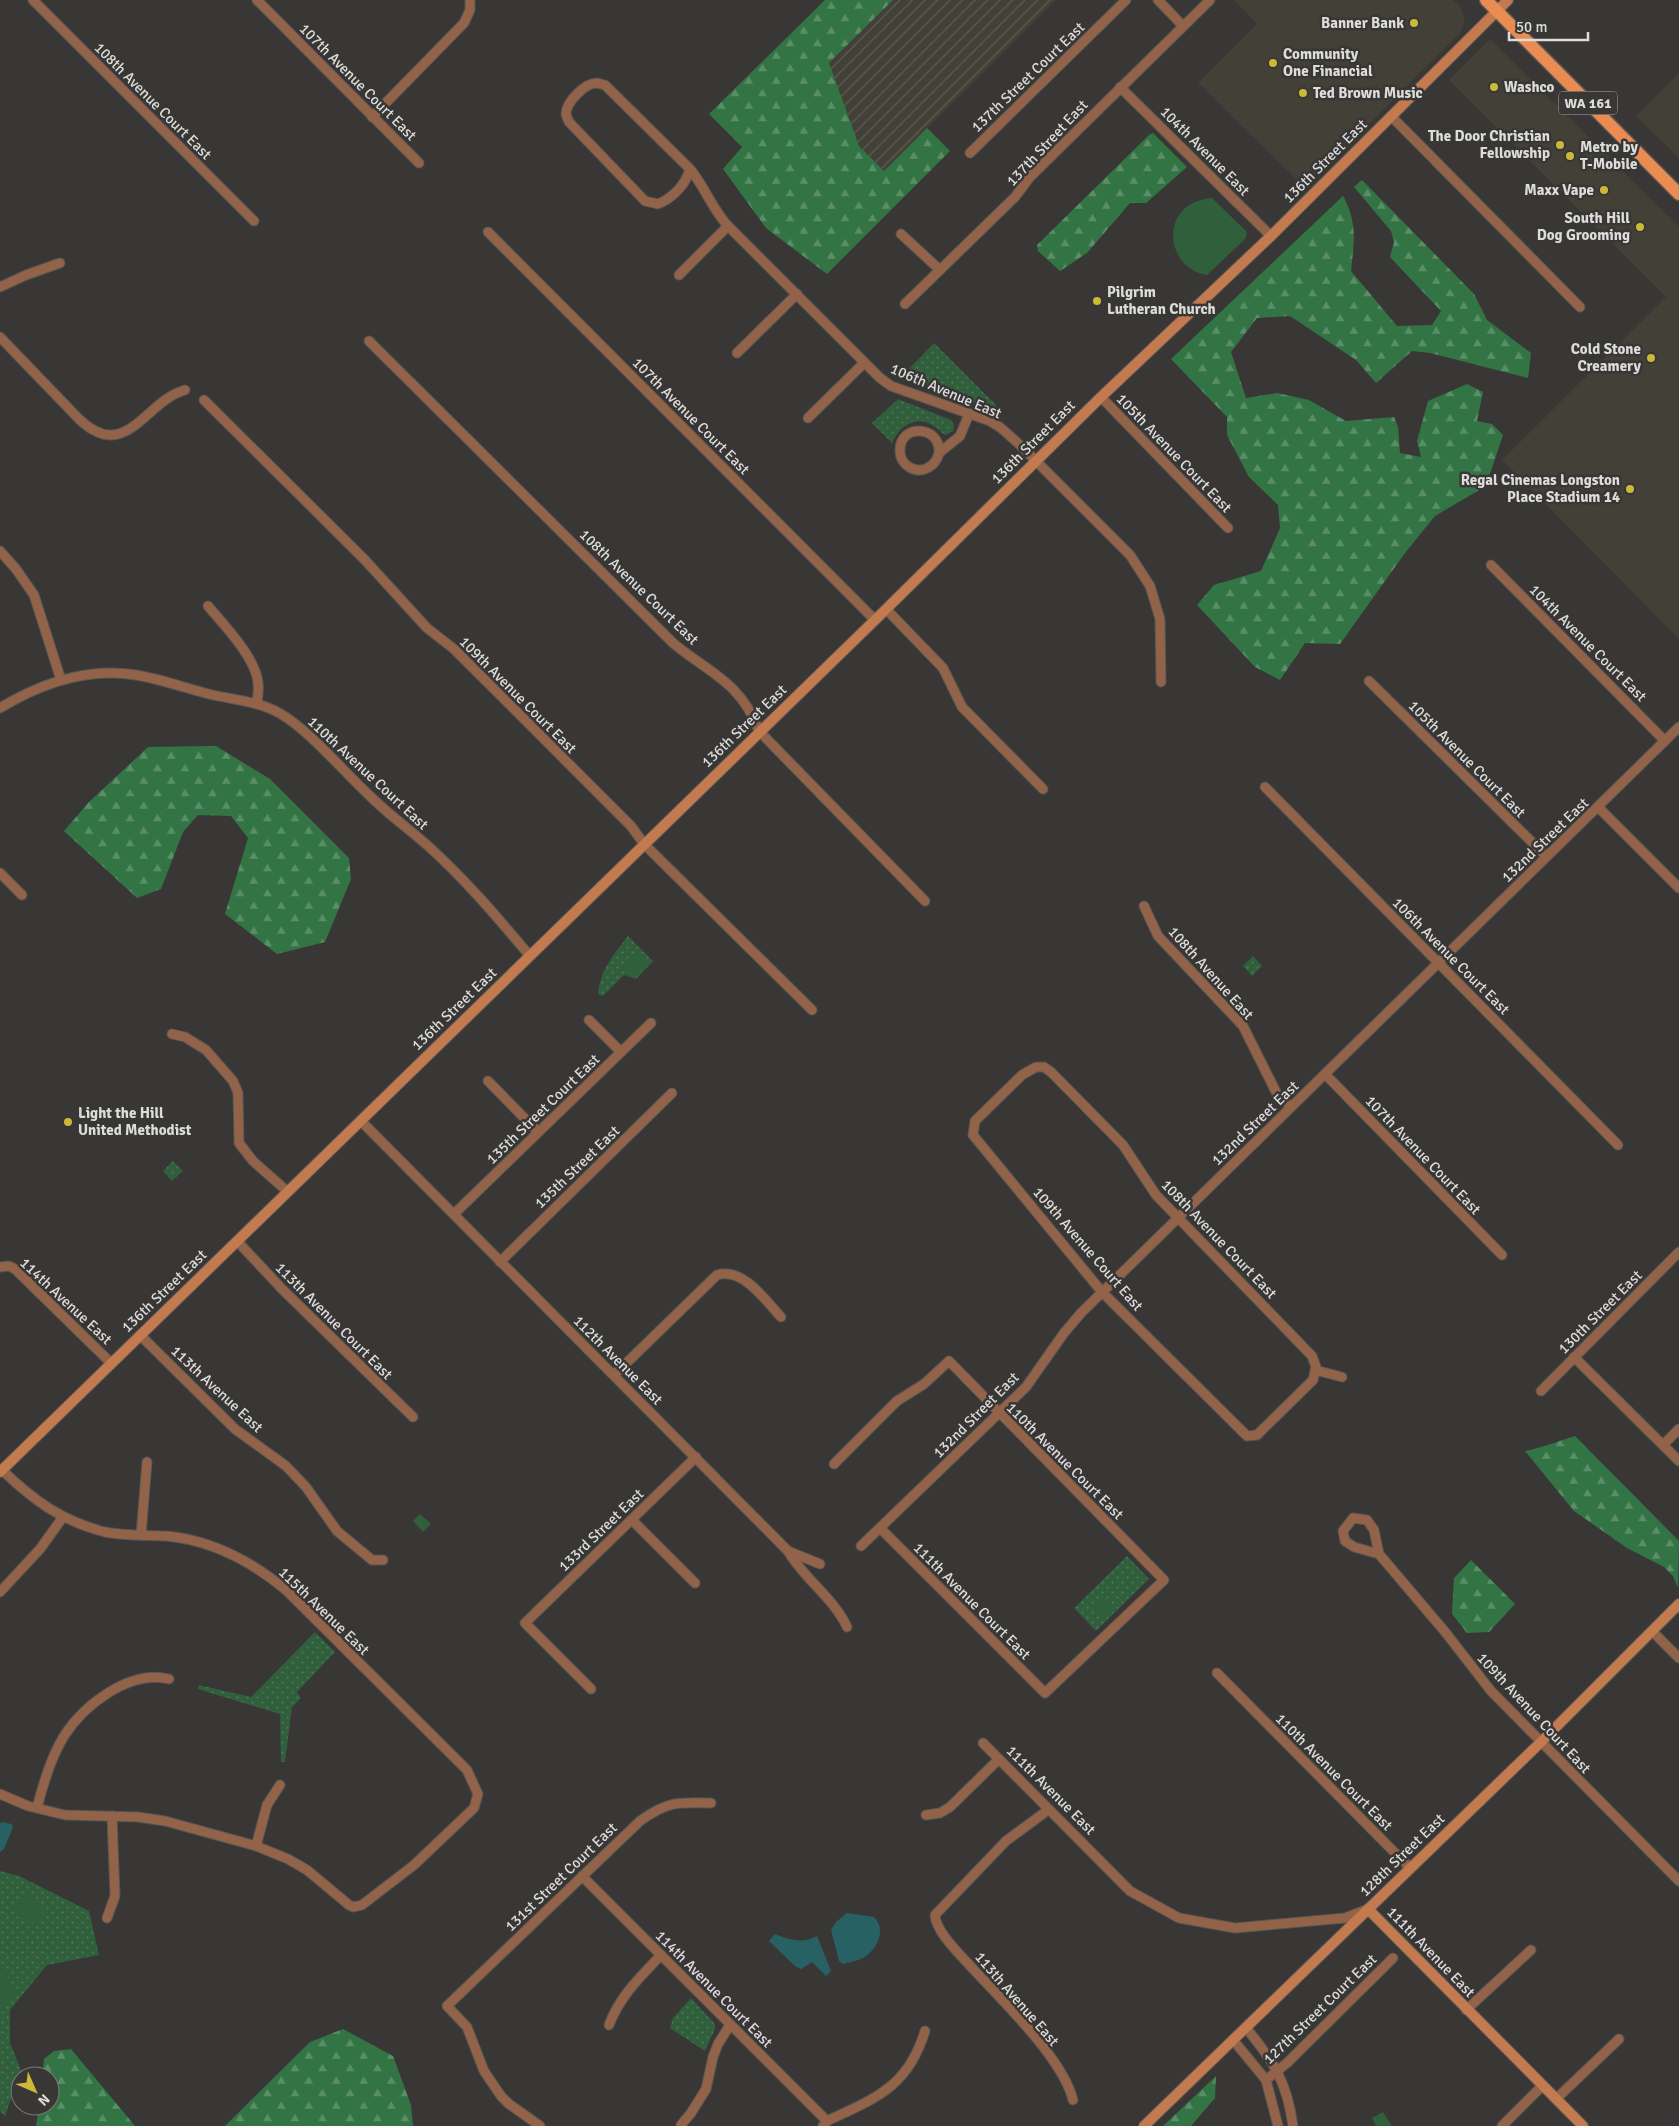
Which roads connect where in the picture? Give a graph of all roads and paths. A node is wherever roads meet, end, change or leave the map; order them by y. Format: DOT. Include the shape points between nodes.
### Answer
graph roads {
  1 [pos="33,0"];
  2 [pos="257,0"];
  3 [pos="1126,0"];
  4 [pos="1158,0"];
  5 [pos="1210,0"];
  6 [pos="1486,0"];
  7 [pos="1508,0"];
  8 [pos="470,2"];
  9 [pos="1497,11"];
  10 [pos="1183,26"];
  11 [pos="1120,87"];
  12 [pos="1391,116"];
  13 [pos="372,117"];
  14 [pos="970,153"];
  15 [pos="419,163"];
  16 [pos="690,169"];
  17 [pos="1679,194"];
  18 [pos="254,221"];
  19 [pos="728,226"];
  20 [pos="488,232"];
  21 [pos="901,234"];
  22 [pos="1271,236"];
  23 [pos="60,263"];
  24 [pos="940,270"];
  25 [pos="679,275"];
  26 [pos="0,287"];
  27 [pos="797,294"];
  28 [pos="905,304"];
  29 [pos="1580,307"];
  30 [pos="0,337"];
  31 [pos="369,340"];
  32 [pos="737,353"];
  33 [pos="864,363"];
  34 [pos="185,390"];
  35 [pos="1101,397"];
  36 [pos="204,400"];
  37 [pos="969,414"];
  38 [pos="808,418"];
  39 [pos="939,453"];
  40 [pos="1035,462"];
  41 [pos="1228,528"];
  42 [pos="0,551"];
  43 [pos="1491,565"];
  44 [pos="208,606"];
  45 [pos="886,609"];
  46 [pos="875,620"];
  47 [pos="61,680"];
  48 [pos="1369,681"];
  49 [pos="1160,682"];
  50 [pos="257,703"];
  51 [pos="0,708"];
  52 [pos="1679,727"];
  53 [pos="759,732"];
  54 [pos="1665,741"];
  55 [pos="1265,787"];
  56 [pos="1043,789"];
  57 [pos="1598,807"];
  58 [pos="644,844"];
  59 [pos="1546,856"];
  60 [pos="0,873"];
  61 [pos="1679,888"];
  62 [pos="22,895"];
  63 [pos="925,901"];
  64 [pos="1144,906"];
  65 [pos="530,956"];
  66 [pos="1439,964"];
  67 [pos="812,1010"];
  68 [pos="589,1020"];
  69 [pos="651,1023"];
  70 [pos="172,1034"];
  71 [pos="621,1052"];
  72 [pos="1036,1067"];
  73 [pos="1325,1074"];
  74 [pos="488,1081"];
  75 [pos="672,1093"];
  76 [pos="1291,1107"];
  77 [pos="361,1121"];
  78 [pos="538,1132"];
  79 [pos="1618,1145"];
  80 [pos="288,1192"];
  81 [pos="454,1214"];
  82 [pos="1178,1218"];
  83 [pos="238,1242"];
  84 [pos="1679,1252"];
  85 [pos="1502,1255"];
  86 [pos="500,1262"];
  87 [pos="0,1267"];
  88 [pos="1102,1292"];
  89 [pos="781,1317"];
  90 [pos="140,1335"];
  91 [pos="1574,1358"];
  92 [pos="111,1363"];
  93 [pos="1316,1370"];
  94 [pos="614,1375"];
  95 [pos="1342,1377"];
  96 [pos="1540,1391"];
  97 [pos="998,1413"];
  98 [pos="413,1417"];
  99 [pos="1679,1429"];
  100 [pos="1663,1445"];
  101 [pos="696,1457"];
  102 [pos="1679,1461"];
  103 [pos="147,1462"];
  104 [pos="834,1464"];
  105 [pos="1,1471"];
  106 [pos="63,1517"];
  107 [pos="632,1520"];
  108 [pos="880,1528"];
  109 [pos="141,1535"];
  110 [pos="860,1546"];
  111 [pos="788,1551"];
  112 [pos="1379,1554"];
  113 [pos="383,1560"];
  114 [pos="820,1564"];
  115 [pos="695,1583"];
  116 [pos="0,1592"];
  117 [pos="1679,1604"];
  118 [pos="847,1627"];
  119 [pos="1652,1631"];
  120 [pos="1679,1658"];
  121 [pos="1217,1673"];
  122 [pos="169,1679"];
  123 [pos="591,1689"];
  124 [pos="1045,1693"];
  125 [pos="1541,1742"];
  126 [pos="983,1743"];
  127 [pos="999,1759"];
  128 [pos="280,1785"];
  129 [pos="0,1794"];
  130 [pos="711,1803"];
  131 [pos="37,1808"];
  132 [pos="1048,1810"];
  133 [pos="926,1815"];
  134 [pos="112,1816"];
  135 [pos="256,1846"];
  136 [pos="1410,1868"];
  137 [pos="582,1876"];
  138 [pos="1679,1881"];
  139 [pos="1368,1909"];
  140 [pos="108,1918"];
  141 [pos="1531,1950"];
  142 [pos="661,1955"];
  143 [pos="1393,1958"];
  144 [pos="1466,2010"];
  145 [pos="609,2025"];
  146 [pos="730,2026"];
  147 [pos="1246,2029"];
  148 [pos="925,2031"];
  149 [pos="1619,2039"];
  150 [pos="1234,2041"];
  151 [pos="1278,2071"];
  152 [pos="1266,2080"];
  153 [pos="1542,2086"];
  154 [pos="1556,2099"];
  155 [pos="1073,2100"];
  156 [pos="825,2123"];
  157 [pos="681,2125"];
  158 [pos="540,2126"];
  159 [pos="1144,2126"];
  160 [pos="1278,2126"];
  161 [pos="1293,2126"];
  162 [pos="1502,2126"];
  163 [pos="1583,2126"];
  1 -- 18 [label="street, 108th Avenue Court East"];
  2 -- 13 [label="street, 107th Avenue Court East"];
  3 -- 14 [label="street, 137th Street Court East"];
  4 -- 10 [label="street"];
  5 -- 10 [label="street, 137th Street East"];
  6 -- 9 [label="main road, WA 161"];
  7 -- 9 [label="street, 136th Street East"];
  8 -- 13 [label="street" via="464,23"];
  9 -- 12 [label="street, 136th Street East"];
  9 -- 17 [label="main road, WA 161"];
  10 -- 11 [label="street, 137th Street East"];
  11 -- 22 [label="street, 104th Avenue East"];
  11 -- 24 [label="street, 137th Street East"];
  12 -- 22 [label="street, 136th Street East"];
  12 -- 29 [label="street"];
  13 -- 15 [label="street, 107th Avenue Court East"];
  16 -- 16 [label="street, 106th Avenue East" via="605,85 589,85 569,106 566,114 569,122 645,201 658,204 670,198"];
  16 -- 19 [label="street, 106th Avenue East"];
  19 -- 25 [label="street"];
  19 -- 27 [label="street, 106th Avenue East"];
  20 -- 46 [label="street, 107th Avenue Court East"];
  21 -- 24 [label="street"];
  22 -- 35 [label="street, 136th Street East"];
  23 -- 26 [label="street"];
  24 -- 28 [label="street, 137th Street East"];
  27 -- 32 [label="street"];
  27 -- 33 [label="street, 106th Avenue East"];
  30 -- 34 [label="street" via="95,432 108,435 124,432 177,392"];
  31 -- 53 [label="street, 108th Avenue Court East" via="673,643 732,687 754,718"];
  33 -- 37 [label="street, 106th Avenue East" via="891,386"];
  33 -- 38 [label="street"];
  35 -- 40 [label="street, 136th Street East"];
  35 -- 41 [label="street, 105th Avenue Court East"];
  36 -- 58 [label="street, 109th Avenue Court East" via="364,559 427,628 454,649 631,826"];
  37 -- 39 [label="street" via="960,436"];
  37 -- 40 [label="street, 106th Avenue East" via="1001,428"];
  39 -- 39 [label="street" via="939,444 934,437 921,430 906,436 900,449 906,465 919,470 930,467"];
  40 -- 45 [label="street, 136th Street East"];
  40 -- 49 [label="street, 106th Avenue East" via="1130,555 1150,586 1160,619"];
  42 -- 47 [label="street" via="34,595"];
  43 -- 54 [label="street, 104th Avenue Court East"];
  44 -- 50 [label="street" via="253,667 258,682"];
  45 -- 46 [label="street, 136th Street East"];
  45 -- 56 [label="street" via="943,668 962,708"];
  46 -- 53 [label="street, 136th Street East"];
  47 -- 50 [label="street, 110th Avenue Court East" via="87,674 136,675"];
  47 -- 51 [label="street, 110th Avenue Court East"];
  48 -- 59 [label="street, 105th Avenue Court East"];
  50 -- 65 [label="street, 110th Avenue Court East" via="294,723 373,800 428,846"];
  52 -- 54 [label="street, 132nd Street East"];
  53 -- 58 [label="street, 136th Street East"];
  53 -- 63 [label="street, 108th Avenue Court East"];
  54 -- 57 [label="street, 132nd Street East"];
  55 -- 66 [label="street, 106th Avenue Court East"];
  57 -- 59 [label="street, 132nd Street East"];
  57 -- 61 [label="street"];
  58 -- 65 [label="street, 136th Street East"];
  58 -- 67 [label="street, 109th Avenue Court East"];
  59 -- 66 [label="street, 132nd Street East"];
  60 -- 62 [label="street"];
  64 -- 76 [label="street, 108th Avenue East" via="1158,936 1243,1026 1277,1094"];
  65 -- 77 [label="street, 136th Street East"];
  66 -- 73 [label="street, 132nd Street East"];
  66 -- 79 [label="street, 106th Avenue Court East"];
  68 -- 71 [label="street"];
  69 -- 71 [label="street, 135th Street Court East"];
  70 -- 80 [label="street" via="185,1037 206,1050 233,1081 238,1093 239,1143 253,1161"];
  71 -- 78 [label="street, 135th Street Court East"];
  72 -- 82 [label="street, 108th Avenue Court East" via="1052,1072 1109,1130 1123,1145 1156,1195"];
  72 -- 88 [label="street, 109th Avenue Court East" via="1022,1075 974,1121 973,1135"];
  73 -- 76 [label="street, 132nd Street East"];
  73 -- 85 [label="street, 107th Avenue Court East"];
  74 -- 78 [label="street"];
  75 -- 86 [label="street, 135th Street East"];
  76 -- 82 [label="street, 132nd Street East"];
  77 -- 80 [label="street, 136th Street East"];
  77 -- 81 [label="street, 112th Avenue East"];
  78 -- 81 [label="street, 135th Street Court East"];
  80 -- 83 [label="street, 136th Street East"];
  81 -- 86 [label="street, 112th Avenue East"];
  82 -- 88 [label="street, 132nd Street East"];
  82 -- 93 [label="street, 108th Avenue Court East" via="1307,1349"];
  83 -- 90 [label="street, 136th Street East"];
  83 -- 98 [label="street, 113th Avenue Court East"];
  84 -- 91 [label="street, 130th Street East"];
  86 -- 94 [label="street, 112th Avenue East"];
  87 -- 92 [label="street, 114th Avenue East" via="15,1269"];
  88 -- 93 [label="street, 109th Avenue Court East" via="1247,1436 1251,1437 1266,1427 1311,1383"];
  88 -- 97 [label="street, 132nd Street East" via="1064,1333 1026,1387"];
  89 -- 94 [label="street" via="744,1279 731,1273 717,1275"];
  90 -- 92 [label="street, 136th Street East"];
  90 -- 113 [label="street, 113th Avenue East" via="235,1429 293,1473 319,1503 337,1531 372,1560"];
  91 -- 96 [label="street, 130th Street East"];
  91 -- 100 [label="street"];
  92 -- 105 [label="street, 136th Street East"];
  93 -- 95 [label="street"];
  94 -- 101 [label="street, 112th Avenue East"];
  97 -- 104 [label="street, 110th Avenue Court East" via="948,1361 924,1384 897,1401"];
  97 -- 108 [label="street, 132nd Street East"];
  97 -- 124 [label="street, 110th Avenue Court East" via="1164,1580"];
  99 -- 100 [label="street"];
  100 -- 102 [label="street"];
  101 -- 107 [label="street, 133rd Street East"];
  101 -- 111 [label="street, 112th Avenue East"];
  103 -- 109 [label="street"];
  105 -- 106 [label="street, 115th Avenue East" via="31,1498"];
  106 -- 109 [label="street, 115th Avenue East" via="104,1531"];
  106 -- 116 [label="street" via="40,1549"];
  107 -- 115 [label="street"];
  107 -- 123 [label="street, 133rd Street East" via="525,1623"];
  108 -- 110 [label="street, 132nd Street East"];
  108 -- 124 [label="street, 111th Avenue Court East"];
  109 -- 135 [label="street, 115th Avenue East" via="168,1536 211,1546 249,1562 267,1574 467,1770 478,1794 474,1808 414,1865 362,1905 348,1905 307,1870"];
  111 -- 114 [label="street"];
  111 -- 118 [label="street, 112th Avenue East" via="835,1607"];
  112 -- 112 [label="street, 109th Avenue Court East" via="1374,1530 1367,1520 1353,1518 1343,1531 1345,1541"];
  112 -- 125 [label="street, 109th Avenue Court East" via="1446,1632 1491,1691"];
  117 -- 119 [label="street, 128th Street East"];
  119 -- 120 [label="street"];
  119 -- 125 [label="street, 128th Street East"];
  121 -- 136 [label="street, 110th Avenue Court East"];
  122 -- 131 [label="street" via="150,1677 113,1690 74,1724 58,1749"];
  125 -- 136 [label="street, 128th Street East"];
  125 -- 138 [label="street, 109th Avenue Court East"];
  126 -- 127 [label="street, 111th Avenue East"];
  127 -- 132 [label="street, 111th Avenue East"];
  127 -- 133 [label="street" via="950,1807 940,1813"];
  128 -- 135 [label="street" via="267,1805"];
  129 -- 131 [label="street"];
  130 -- 137 [label="street, 131st Street Court East" via="677,1802 659,1808 640,1821"];
  131 -- 134 [label="street" via="65,1815"];
  132 -- 139 [label="street, 111th Avenue East" via="1130,1891 1179,1918 1235,1928 1345,1918"];
  132 -- 155 [label="street, 113th Avenue East" via="1006,1841 936,1915 936,1925 1050,2056 1066,2080"];
  134 -- 135 [label="street" via="165,1821"];
  134 -- 140 [label="street" via="115,1896"];
  136 -- 139 [label="street, 128th Street East"];
  137 -- 142 [label="street, 114th Avenue Court East"];
  137 -- 158 [label="street, 131st Street Court East" via="447,2006 467,2027 484,2071 501,2096"];
  139 -- 144 [label="street, 111th Avenue East"];
  139 -- 147 [label="street, 128th Street East"];
  141 -- 144 [label="street"];
  142 -- 145 [label="street" via="624,1995"];
  142 -- 146 [label="street, 114th Avenue Court East"];
  143 -- 151 [label="street, 127th Street Court East"];
  144 -- 153 [label="street, 111th Avenue East"];
  146 -- 156 [label="street, 114th Avenue Court East"];
  146 -- 157 [label="street" via="713,2057 706,2089"];
  147 -- 150 [label="street, 128th Street East"];
  147 -- 151 [label="street"];
  148 -- 156 [label="street" via="913,2062 896,2084"];
  149 -- 154 [label="street"];
  150 -- 152 [label="street"];
  150 -- 159 [label="street, 128th Street East"];
  151 -- 152 [label="street, 127th Street Court East"];
  151 -- 161 [label="street"];
  152 -- 160 [label="street"];
  153 -- 154 [label="street, 111th Avenue East"];
  153 -- 162 [label="street"];
  154 -- 163 [label="street, 111th Avenue East"];
}
